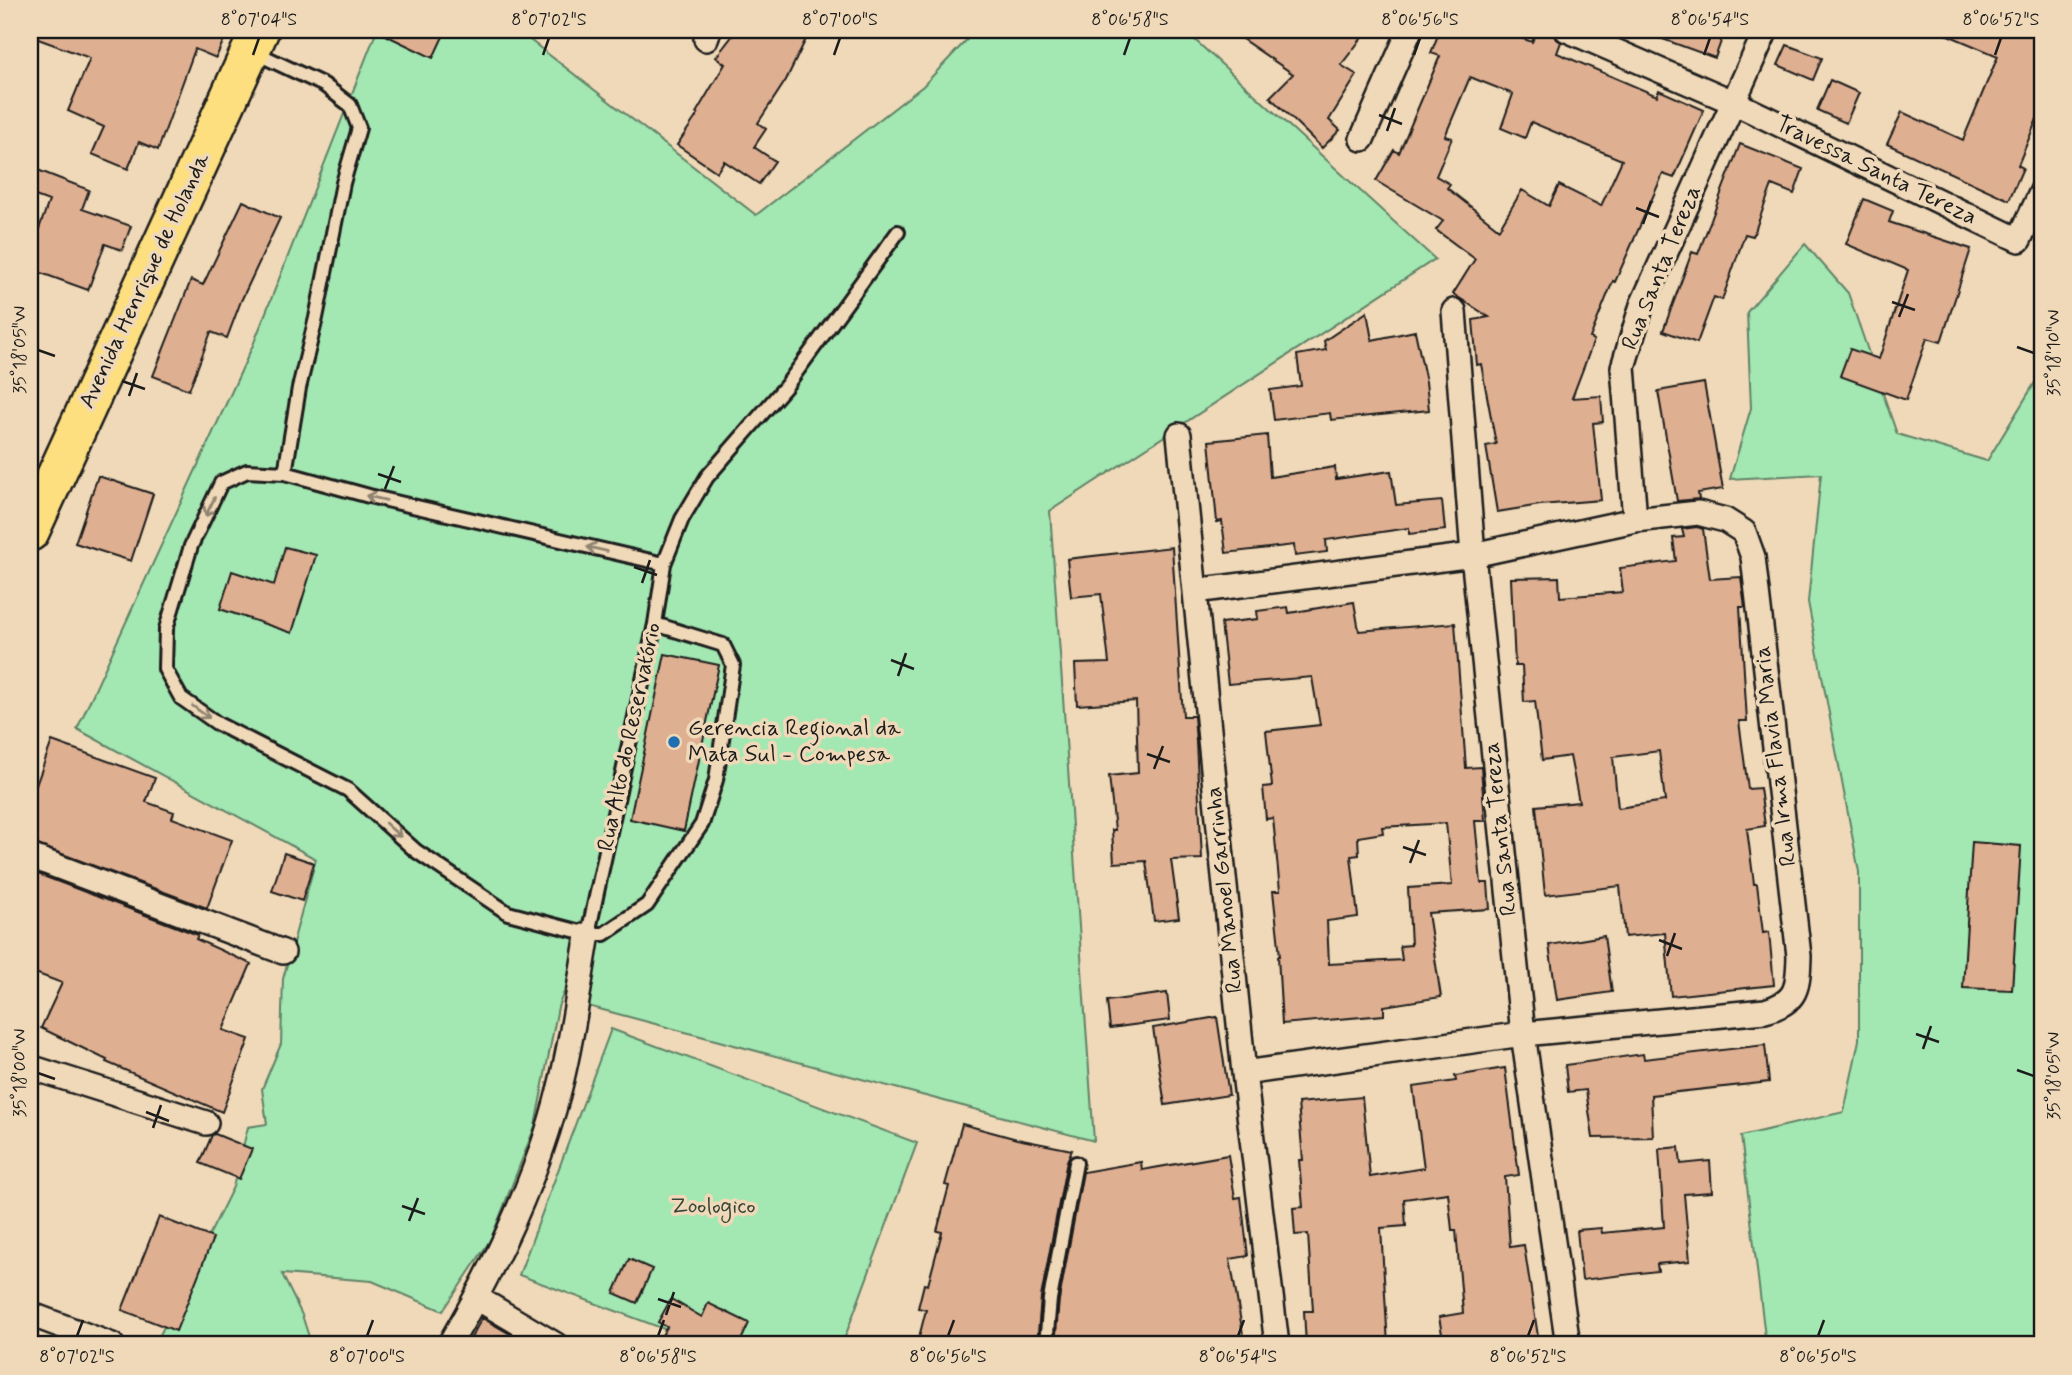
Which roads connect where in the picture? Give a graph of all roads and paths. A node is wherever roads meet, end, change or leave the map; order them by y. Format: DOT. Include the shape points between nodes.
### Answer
graph roads {
  1 [pos="1410,30"];
  2 [pos="1567,30"];
  3 [pos="1766,30"];
  4 [pos="255,40"];
  5 [pos="1733,102"];
  6 [pos="1362,139"];
  7 [pos="2042,191"];
  8 [pos="898,232"];
  9 [pos="1454,311"];
  10 [pos="1179,435"];
  11 [pos="285,473"];
  12 [pos="1635,520"];
  13 [pos="30,532"];
  14 [pos="1473,555"];
  15 [pos="664,564"];
  16 [pos="1195,591"];
  17 [pos="654,624"];
  18 [pos="30,856"];
  19 [pos="588,934"];
  20 [pos="283,952"];
  21 [pos="1523,1034"];
  22 [pos="30,1067"];
  23 [pos="1244,1073"];
  24 [pos="206,1123"];
  25 [pos="1076,1163"];
  26 [pos="477,1298"];
  27 [pos="30,1314"];
  28 [pos="112,1345"];
  29 [pos="449,1345"];
  30 [pos="556,1345"];
  31 [pos="1046,1345"];
  32 [pos="1277,1345"];
  33 [pos="1568,1345"];
  1 -- 6 [label="street"];
  2 -- 5 [label="street, Travessa Santa Tereza"];
  3 -- 5 [label="street, Rua Santa Tereza"];
  4 -- 11 [label="lane" via="350,105 359,128 299,388"];
  4 -- 13 [label="main road, Avenida Henrique de Holanda"];
  5 -- 7 [label="street, Travessa Santa Tereza" via="2019,240"];
  5 -- 12 [label="street, Rua Santa Tereza" via="1642,304 1623,367"];
  8 -- 15 [label="lane, Rua Alto do Reservatório" via="786,386 707,477 682,519"];
  9 -- 14 [label="street, Rua Santa Tereza"];
  10 -- 16 [label="street, Rua Manoel Garrinha"];
  15 -- 11 [label="lane, one-way"];
  11 -- 19 [label="lane, one-way" via="247,471 221,483 191,546 166,629 165,669 181,698 218,724 348,790 416,851 508,914"];
  12 -- 14 [label="street"];
  12 -- 21 [label="street, Rua Irma Flavia Maria" via="1698,513 1725,520 1744,533 1753,557 1799,956 1798,984 1791,998 1772,1009"];
  14 -- 16 [label="street"];
  14 -- 21 [label="street, Rua Santa Tereza"];
  15 -- 17 [label="lane, Rua Alto do Reservatório"];
  16 -- 23 [label="street, Rua Manoel Garrinha"];
  17 -- 19 [label="lane, Rua Alto do Reservatório"];
  17 -- 19 [label="lane" via="723,646 733,666 716,780 702,824 648,905 604,933"];
  18 -- 20 [label="street"];
  19 -- 26 [label="street, Rua Alto do Reservatório" via="557,1099 533,1176"];
  21 -- 23 [label="street, Rua Irma Flavia Maria"];
  21 -- 33 [label="street, Rua Santa Tereza"];
  22 -- 24 [label="street"];
  23 -- 32 [label="street, Rua Manoel Garrinha"];
  25 -- 31 [label="lane" via="1050,1299"];
  26 -- 29 [label="street, Rua Alto do Reservatório"];
  26 -- 30 [label="street"];
  27 -- 28 [label="street"];
}
